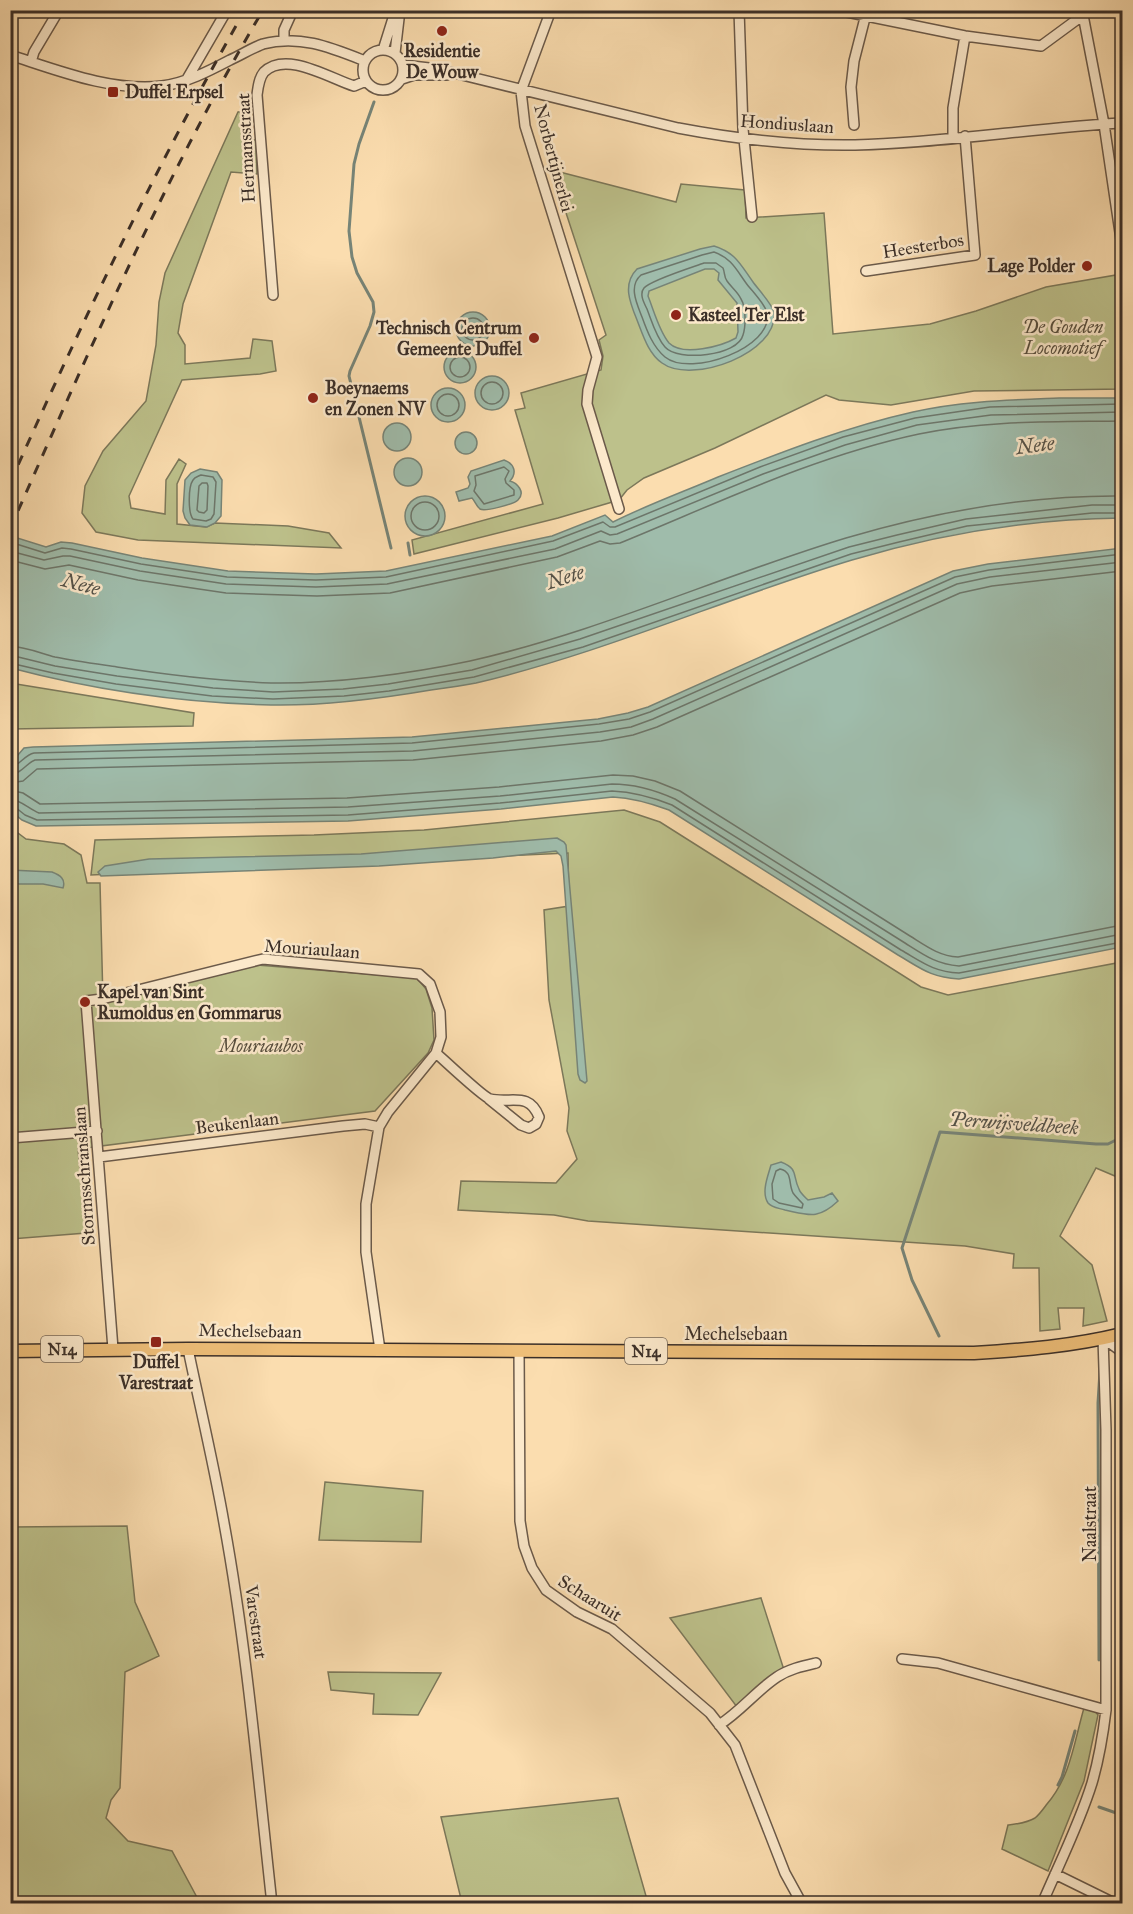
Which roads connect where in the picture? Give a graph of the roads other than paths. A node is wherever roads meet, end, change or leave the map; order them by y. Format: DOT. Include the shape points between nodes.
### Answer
graph roads {
  1 [pos="59,10"];
  2 [pos="227,10"];
  3 [pos="293,10"];
  4 [pos="399,10"];
  5 [pos="551,10"];
  6 [pos="739,10"];
  7 [pos="837,10"];
  8 [pos="866,13"];
  9 [pos="1087,13"];
  10 [pos="965,36"];
  11 [pos="284,41"];
  12 [pos="383,50"];
  13 [pos="395,53"];
  14 [pos="10,55"];
  15 [pos="365,61"];
  16 [pos="31,62"];
  17 [pos="403,65"];
  18 [pos="456,75"];
  19 [pos="402,79"];
  20 [pos="187,80"];
  21 [pos="366,81"];
  22 [pos="521,91"];
  23 [pos="1122,123"];
  24 [pos="1104,124"];
  25 [pos="854,125"];
  26 [pos="965,136"];
  27 [pos="953,137"];
  28 [pos="745,138"];
  29 [pos="752,217"];
  30 [pos="1122,246"];
  31 [pos="866,271"];
  32 [pos="273,295"];
  33 [pos="619,509"];
  34 [pos="86,1001"];
  35 [pos="436,1053"];
  36 [pos="489,1099"];
  37 [pos="388,1112"];
  38 [pos="365,1124"];
  39 [pos="379,1127"];
  40 [pos="97,1131"];
  41 [pos="10,1138"];
  42 [pos="99,1157"];
  43 [pos="1122,1334"];
  44 [pos="1103,1338"];
  45 [pos="188,1348"];
  46 [pos="113,1349"];
  47 [pos="380,1350"];
  48 [pos="519,1350"];
  49 [pos="10,1351"];
  50 [pos="1122,1352"];
  51 [pos="902,1659"];
  52 [pos="816,1663"];
  53 [pos="1106,1710"];
  54 [pos="719,1725"];
  55 [pos="1055,1874"];
  56 [pos="272,1904"];
  57 [pos="802,1904"];
  58 [pos="1042,1904"];
  59 [pos="1116,1904"];
  1 -- 16 [label="street"];
  2 -- 20 [label="street"];
  3 -- 11 [label="street" via="284,30"];
  4 -- 12 [label="street"];
  4 -- 13 [label="street"];
  5 -- 22 [label="street, Norbertijnerlei"];
  6 -- 28 [label="street"];
  7 -- 8 [label="street"];
  8 -- 10 [label="street"];
  8 -- 25 [label="street" via="851,87"];
  9 -- 10 [label="street" via="1041,46"];
  9 -- 24 [label="street"];
  10 -- 27 [label="street" via="953,108"];
  11 -- 15 [label="street" via="320,45"];
  11 -- 20 [label="street" via="261,45"];
  12 -- 13 [label="street"];
  12 -- 15 [label="street"];
  13 -- 17 [label="street"];
  14 -- 16 [label="street"];
  15 -- 21 [label="street"];
  16 -- 20 [label="street" via="79,76 141,86"];
  17 -- 18 [label="street, Hondiuslaan"];
  17 -- 19 [label="street"];
  18 -- 19 [label="street, Hondiuslaan" via="414,75"];
  18 -- 22 [label="street, Hondiuslaan"];
  19 -- 21 [label="street, Hondiuslaan" via="390,90 372,87"];
  21 -- 32 [label="street, Hermansstraat" via="354,86 304,66 280,64 263,73 259,81"];
  22 -- 28 [label="street, Hondiuslaan" via="697,132"];
  22 -- 33 [label="street, Norbertijnerlei" via="525,126 597,357 587,404"];
  23 -- 24 [label="street, Hondiuslaan"];
  24 -- 26 [label="street, Hondiuslaan"];
  24 -- 30 [label="street"];
  26 -- 27 [label="street, Hondiuslaan"];
  26 -- 31 [label="street, Heesterbos" via="975,255"];
  27 -- 28 [label="street, Hondiuslaan" via="854,145"];
  28 -- 29 [label="street"];
  34 -- 35 [label="street, Mouriaulaan" via="263,960 419,974 430,984 440,1012 441,1037"];
  34 -- 40 [label="street, Stormsschranslaan"];
  35 -- 36 [label="street"];
  35 -- 37 [label="street"];
  36 -- 36 [label="street" via="521,1125 529,1128 536,1124 539,1117 535,1106 525,1101"];
  37 -- 38 [label="street"];
  37 -- 39 [label="street"];
  38 -- 39 [label="street, Beukenlaan"];
  38 -- 42 [label="street, Beukenlaan"];
  39 -- 47 [label="street" via="366,1204 366,1252"];
  40 -- 41 [label="street"];
  40 -- 42 [label="street, Stormsschranslaan"];
  42 -- 46 [label="street, Stormsschranslaan"];
  43 -- 44 [label="main road, Mechelsebaan / N14"];
  44 -- 48 [label="main road, Mechelsebaan / N14" via="1031,1350 974,1353"];
  44 -- 50 [label="street"];
  44 -- 53 [label="street, Naalstraat"];
  45 -- 46 [label="main road, N14"];
  45 -- 47 [label="main road, Mechelsebaan / N14"];
  45 -- 56 [label="street, Varestraat" via="234,1584"];
  46 -- 49 [label="main road, N14"];
  47 -- 48 [label="main road, Mechelsebaan / N14"];
  48 -- 54 [label="street, Schaaruit" via="520,1521 532,1568 546,1590 576,1612 612,1629"];
  51 -- 53 [label="street" via="938,1663"];
  52 -- 54 [label="street" via="777,1677"];
  53 -- 55 [label="street, Naalstraat" via="1092,1782"];
  54 -- 57 [label="street, Schaaruit" via="735,1745 785,1873"];
  55 -- 58 [label="street, Naalstraat"];
  55 -- 59 [label="street"];
}
